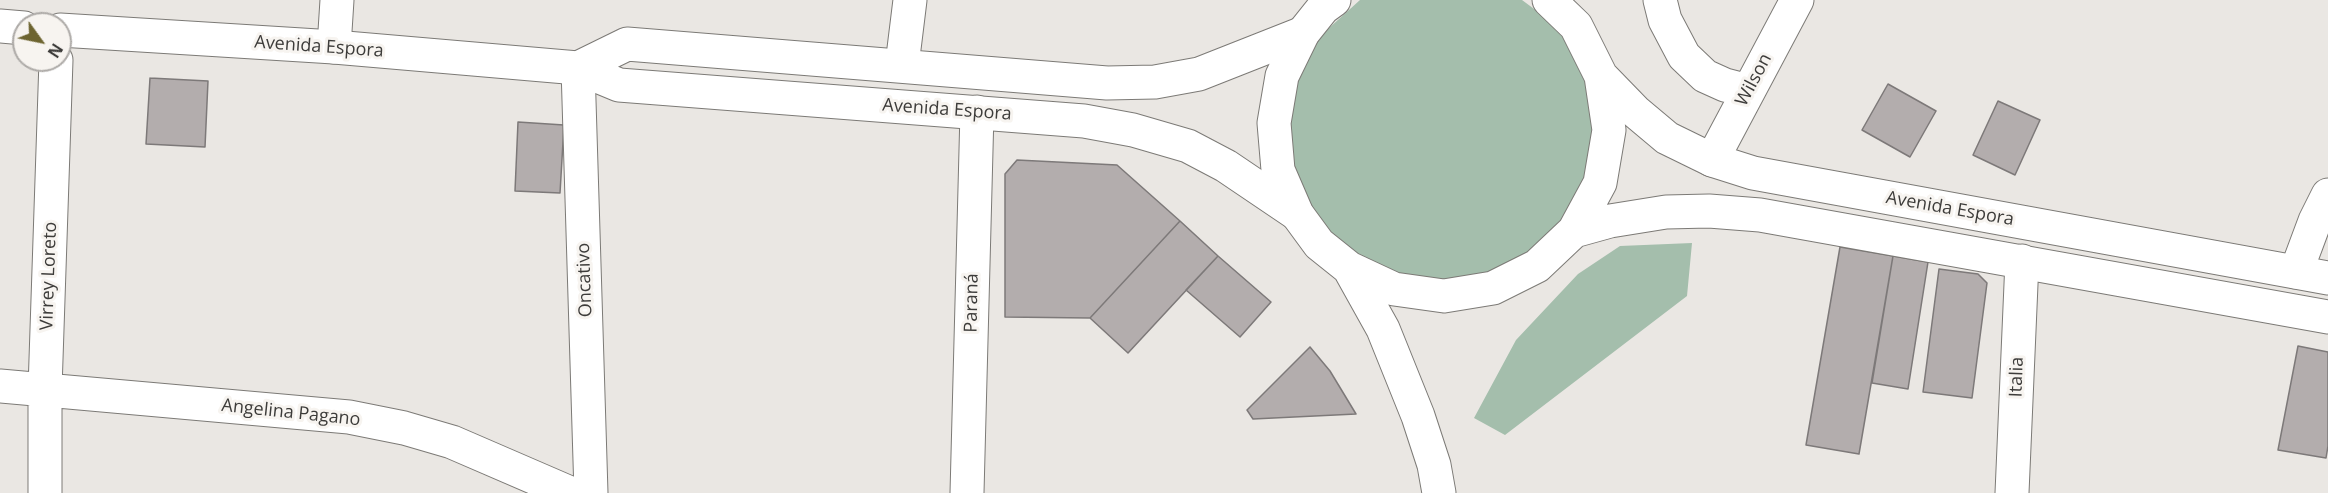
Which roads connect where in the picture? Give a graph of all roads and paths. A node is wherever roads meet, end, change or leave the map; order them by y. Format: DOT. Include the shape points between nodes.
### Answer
graph roads {
  1 [pos="337,0"];
  2 [pos="910,0"];
  3 [pos="1334,0"];
  4 [pos="1549,0"];
  5 [pos="1660,0"];
  6 [pos="1797,0"];
  7 [pos="1570,13"];
  8 [pos="72,31"];
  9 [pos="1303,33"];
  10 [pos="334,48"];
  11 [pos="902,65"];
  12 [pos="578,68"];
  13 [pos="56,72"];
  14 [pos="1601,76"];
  15 [pos="1748,91"];
  16 [pos="977,112"];
  17 [pos="1712,160"];
  18 [pos="2328,195"];
  19 [pos="1297,214"];
  20 [pos="1574,231"];
  21 [pos="2022,261"];
  22 [pos="1349,268"];
  23 [pos="2296,273"];
  24 [pos="2328,278"];
  25 [pos="2328,316"];
  26 [pos="0,386"];
  27 [pos="45,389"];
  28 [pos="45,493"];
  29 [pos="570,493"];
  30 [pos="591,493"];
  31 [pos="967,493"];
  32 [pos="1439,493"];
  33 [pos="2012,493"];
  1 -- 10 [label="main road"];
  2 -- 11 [label="main road"];
  3 -- 9 [label="main road"];
  4 -- 7 [label="main road"];
  5 -- 15 [label="main road" via="1665,20 1684,56 1705,76"];
  6 -- 15 [label="main road, Wilson"];
  7 -- 14 [label="main road"];
  8 -- 10 [label="main road, Avenida Espora"];
  9 -- 11 [label="main road" via="1199,74 1155,82 1107,83"];
  9 -- 19 [label="main road" via="1282,76 1274,123 1278,170"];
  10 -- 12 [label="main road, Avenida Espora"];
  11 -- 12 [label="main road" via="627,44"];
  12 -- 16 [label="main road, Avenida Espora" via="619,85"];
  12 -- 30 [label="main road, Oncativo"];
  13 -- 27 [label="main road, Virrey Loreto"];
  14 -- 17 [label="main road, Avenida Espora" via="1667,138"];
  14 -- 20 [label="main road" via="1609,130 1602,172"];
  15 -- 17 [label="main road, Wilson"];
  16 -- 19 [label="main road, Avenida Espora" via="1084,121 1188,146 1226,166"];
  16 -- 31 [label="main road, Paraná"];
  17 -- 23 [label="main road, Avenida Espora" via="1765,176"];
  18 -- 23 [label="main road"];
  19 -- 22 [label="main road" via="1319,244"];
  20 -- 21 [label="main road" via="1666,212 1709,211 1760,215"];
  20 -- 22 [label="main road" via="1538,266 1493,288 1454,295 1394,290"];
  21 -- 25 [label="main road"];
  21 -- 33 [label="main road, Italia"];
  22 -- 32 [label="main road" via="1383,329 1418,416"];
  23 -- 24 [label="main road, Avenida Espora"];
  26 -- 27 [label="main road, Angelina Pagano"];
  27 -- 28 [label="main road, Virrey Loreto"];
  27 -- 29 [label="main road, Angelina Pagano" via="349,417 452,442"];
}
